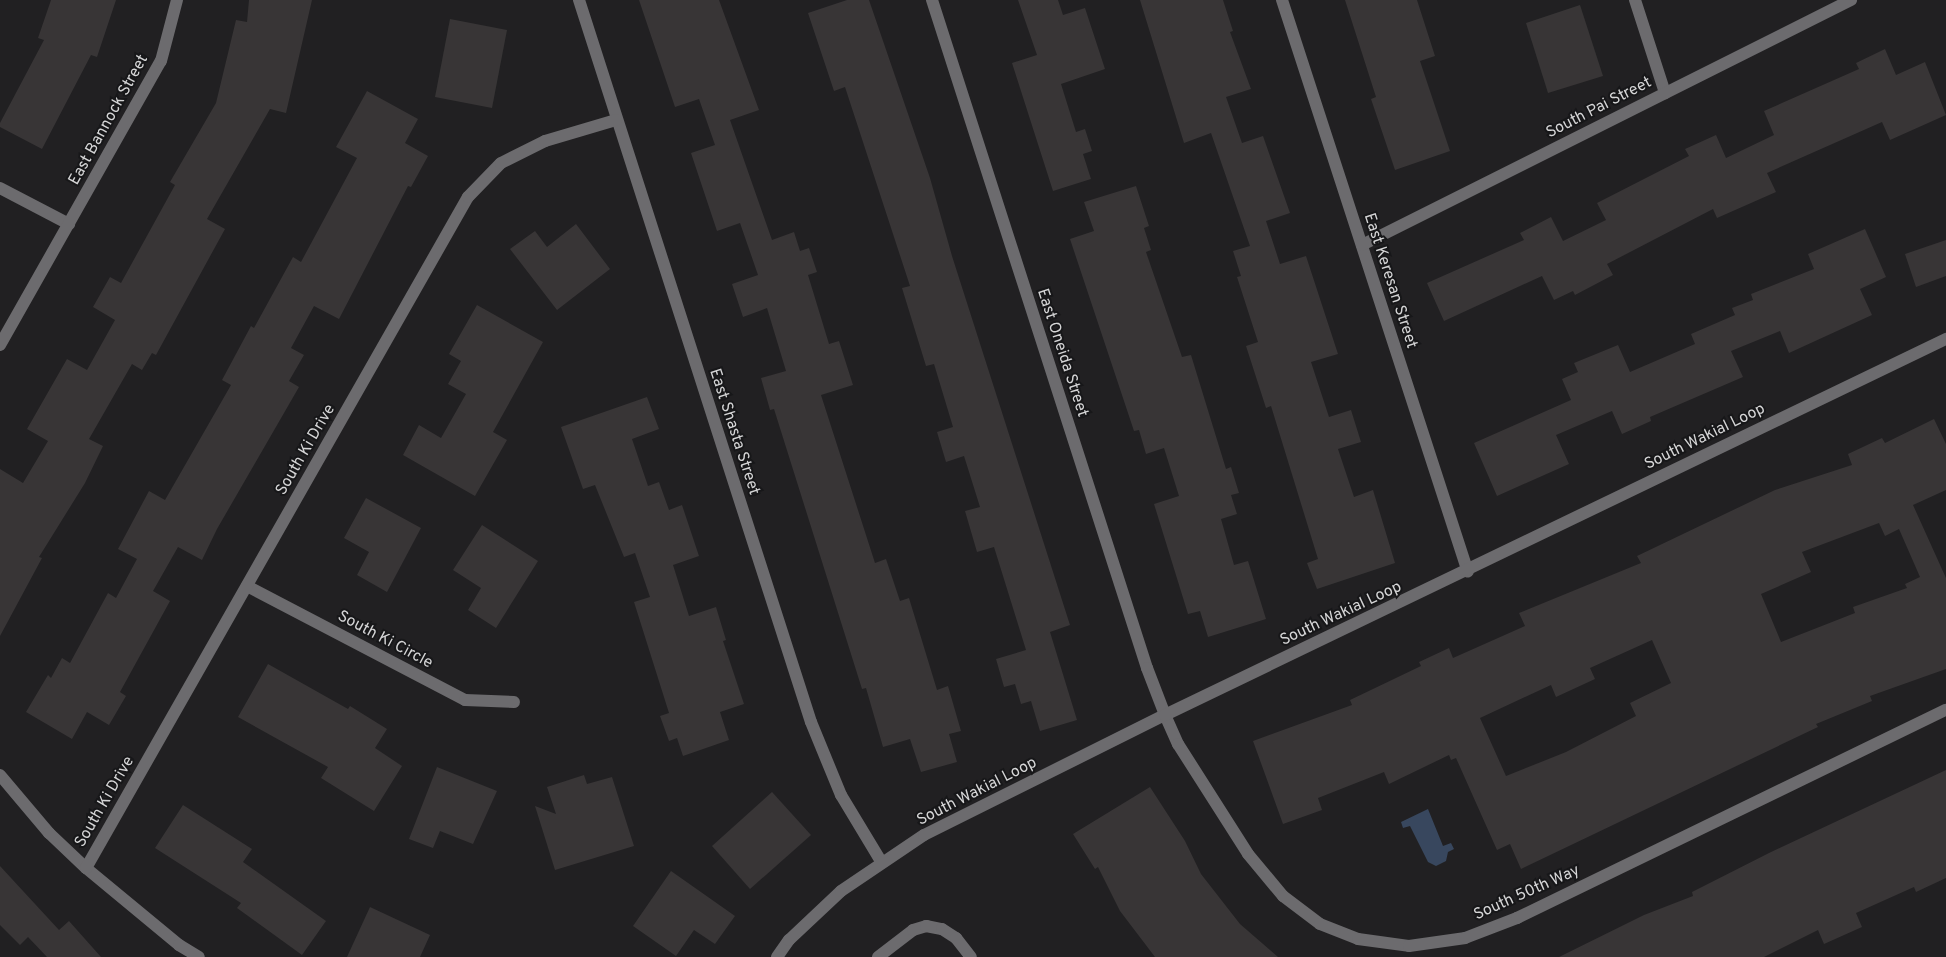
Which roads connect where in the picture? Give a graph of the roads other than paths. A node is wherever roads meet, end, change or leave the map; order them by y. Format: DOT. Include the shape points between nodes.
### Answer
graph roads {
  1 [pos="177,0"];
  2 [pos="578,0"];
  3 [pos="932,0"];
  4 [pos="1282,0"];
  5 [pos="1634,0"];
  6 [pos="1851,0"];
  7 [pos="1664,93"];
  8 [pos="616,120"];
  9 [pos="0,188"];
  10 [pos="69,224"];
  11 [pos="1362,245"];
  12 [pos="1946,339"];
  13 [pos="0,345"];
  14 [pos="1468,572"];
  15 [pos="247,586"];
  16 [pos="514,702"];
  17 [pos="1946,710"];
  18 [pos="1165,715"];
  19 [pos="0,775"];
  20 [pos="882,863"];
  21 [pos="86,868"];
  22 [pos="198,957"];
  23 [pos="777,957"];
  24 [pos="878,957"];
  25 [pos="971,957"];
  1 -- 10 [label="street, East Bannock Street" via="161,61"];
  2 -- 8 [label="street, East Shasta Street"];
  3 -- 18 [label="street, East Oneida Street" via="1146,668"];
  4 -- 11 [label="street, East Keresan Street"];
  5 -- 7 [label="street"];
  6 -- 7 [label="street, South Pai Street"];
  7 -- 11 [label="street, South Pai Street"];
  8 -- 15 [label="street, South Ki Drive" via="545,141 501,163 468,197"];
  8 -- 20 [label="street, East Shasta Street" via="810,722 841,795"];
  9 -- 10 [label="street"];
  10 -- 13 [label="street, East Bannock Street"];
  11 -- 14 [label="street, East Keresan Street"];
  12 -- 14 [label="street, South Wakial Loop"];
  14 -- 18 [label="street, South Wakial Loop"];
  15 -- 16 [label="street, South Ki Circle" via="465,700"];
  15 -- 21 [label="street, South Ki Drive"];
  17 -- 18 [label="street, South 50th Way" via="1517,918 1465,938 1409,946 1358,939 1320,924 1283,896 1248,854 1178,744"];
  18 -- 20 [label="street, South Wakial Loop" via="924,835"];
  19 -- 21 [label="street" via="49,833"];
  20 -- 23 [label="street, South Wakial Loop" via="841,891 789,940"];
  21 -- 22 [label="street"];
  24 -- 25 [label="street" via="913,930 926,926 949,934"];
}
